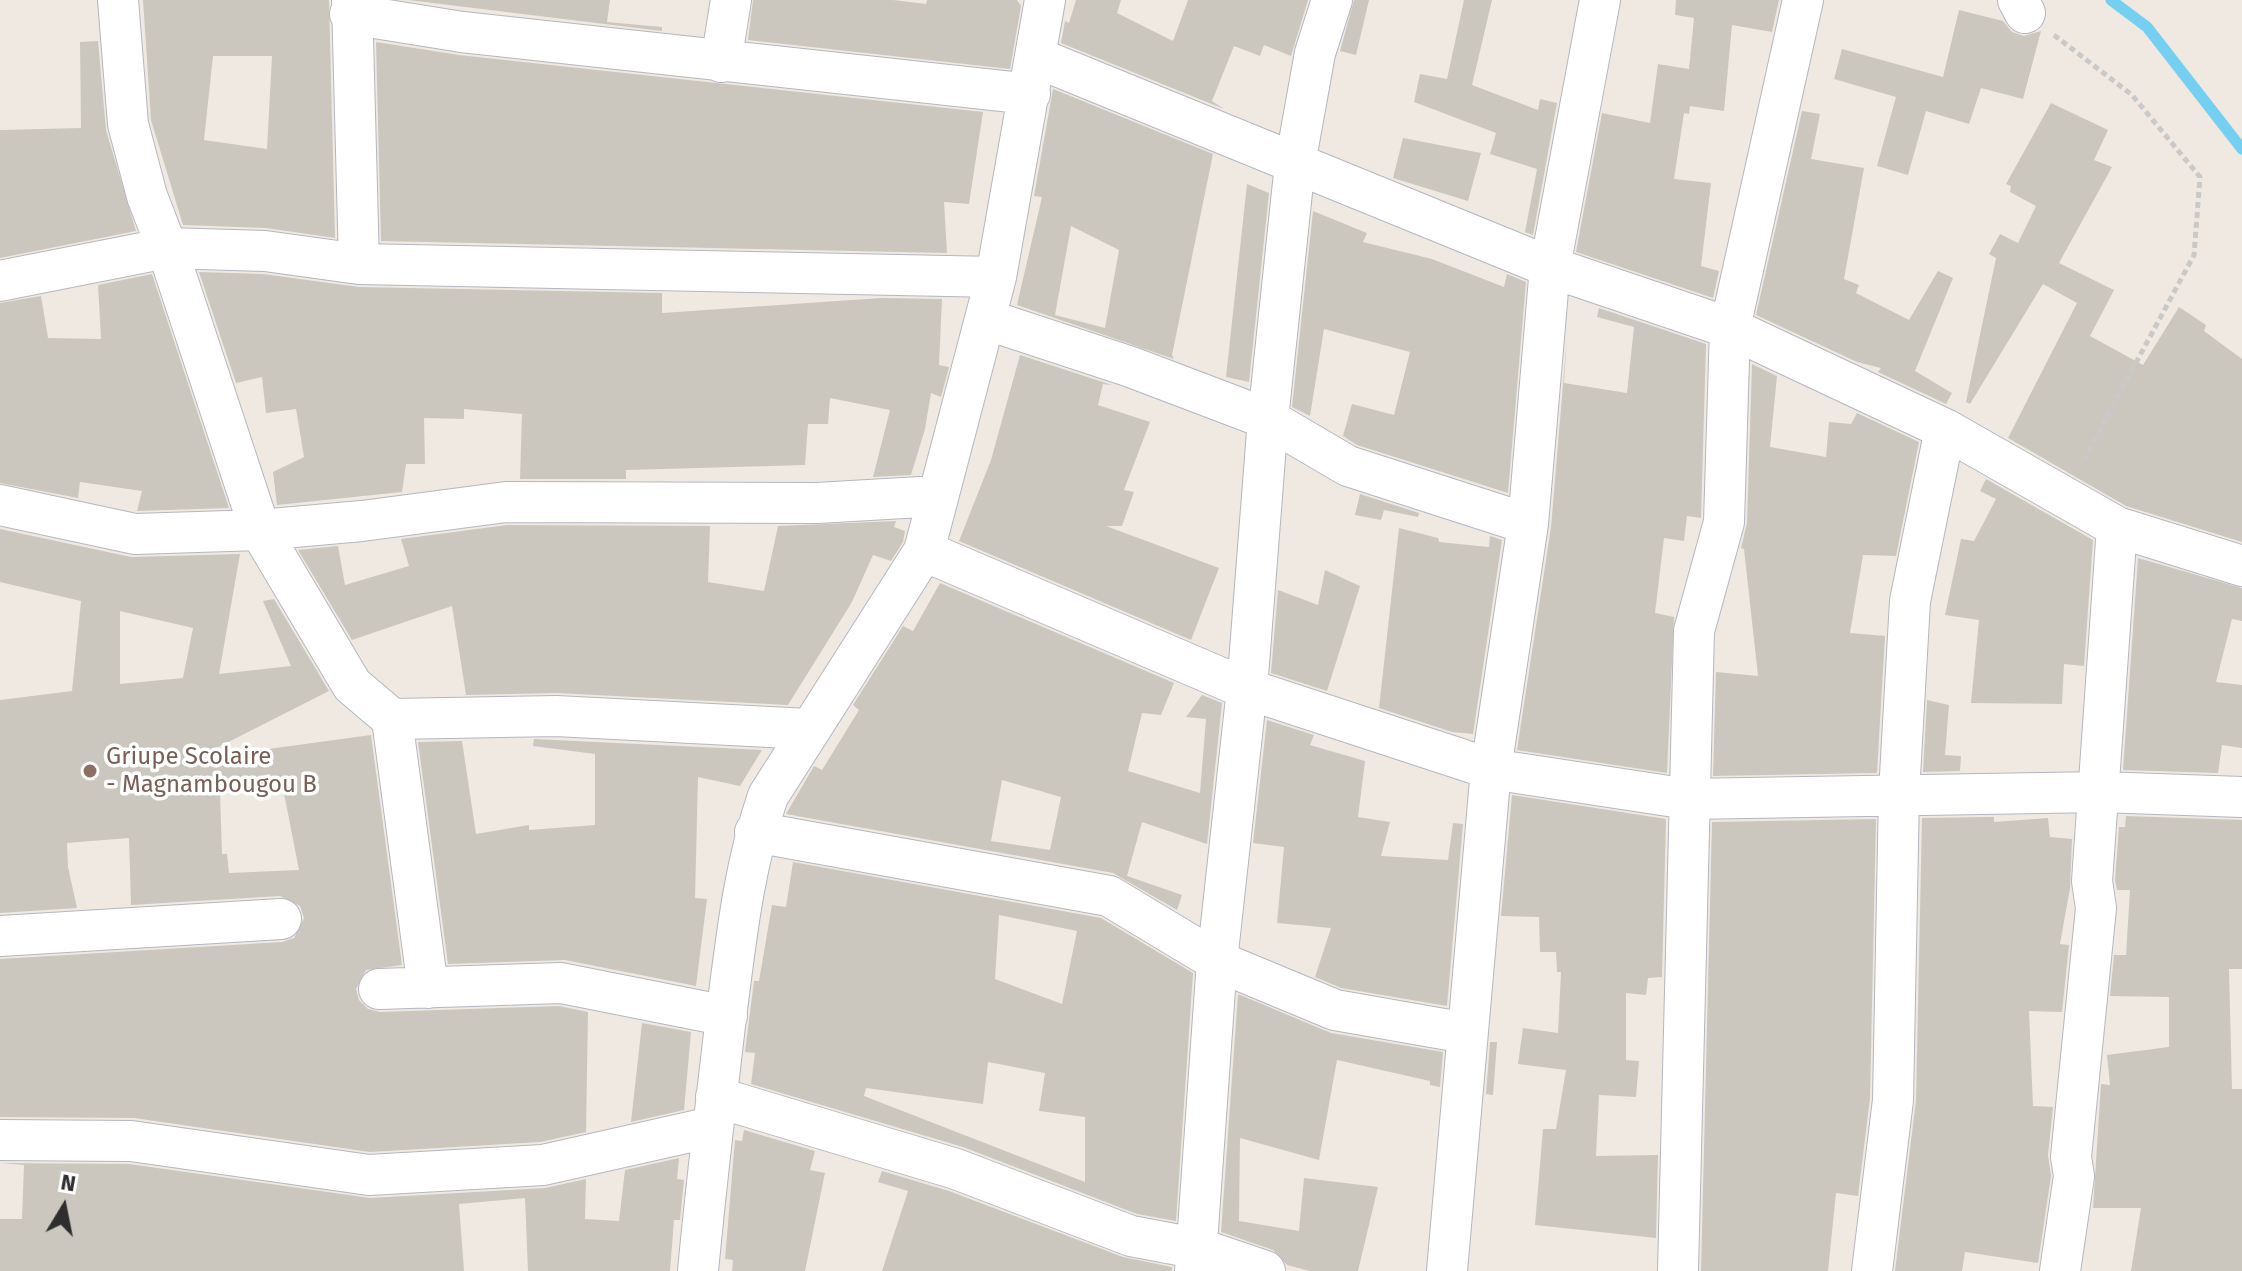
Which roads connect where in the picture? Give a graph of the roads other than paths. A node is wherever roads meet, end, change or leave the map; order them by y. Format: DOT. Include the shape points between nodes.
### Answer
graph roads {
  1 [pos="118,0"];
  2 [pos="731,0"];
  3 [pos="1045,0"];
  4 [pos="1332,0"];
  5 [pos="1803,0"];
  6 [pos="1597,1"];
  7 [pos="351,7"];
  8 [pos="721,62"];
  9 [pos="1032,76"];
  10 [pos="1295,164"];
  11 [pos="167,248"];
  12 [pos="359,264"];
  13 [pos="1550,267"];
  14 [pos="996,277"];
  15 [pos="0,281"];
  16 [pos="985,319"];
  17 [pos="1730,328"];
  18 [pos="1268,419"];
  19 [pos="1945,429"];
  20 [pos="938,496"];
  21 [pos="0,505"];
  22 [pos="1528,524"];
  23 [pos="2117,527"];
  24 [pos="260,530"];
  25 [pos="924,551"];
  26 [pos="2242,566"];
  27 [pos="1247,689"];
  28 [pos="392,719"];
  29 [pos="808,729"];
  30 [pos="1491,769"];
  31 [pos="2100,792"];
  32 [pos="1899,793"];
  33 [pos="2242,797"];
  34 [pos="1688,799"];
  35 [pos="755,832"];
  36 [pos="281,919"];
  37 [pos="0,936"];
  38 [pos="1217,961"];
  39 [pos="428,988"];
  40 [pos="379,989"];
  41 [pos="727,1016"];
  42 [pos="1466,1033"];
  43 [pos="714,1112"];
  44 [pos="0,1140"];
  45 [pos="1198,1260"];
  46 [pos="698,1271"];
  47 [pos="1265,1271"];
  48 [pos="1447,1271"];
  49 [pos="1678,1271"];
  50 [pos="1872,1271"];
  51 [pos="2060,1271"];
  1 -- 11 [label="street" via="128,124"];
  2 -- 8 [label="street"];
  3 -- 9 [label="street"];
  4 -- 10 [label="street" via="1315,53"];
  5 -- 17 [label="street"];
  6 -- 13 [label="street"];
  7 -- 8 [label="street" via="462,32"];
  7 -- 12 [label="street"];
  8 -- 9 [label="street"];
  9 -- 10 [label="street"];
  9 -- 14 [label="street"];
  10 -- 13 [label="street"];
  10 -- 18 [label="street"];
  11 -- 12 [label="street" via="265,251"];
  11 -- 15 [label="street"];
  11 -- 24 [label="street"];
  12 -- 14 [label="street"];
  13 -- 17 [label="street"];
  13 -- 22 [label="street"];
  14 -- 16 [label="street"];
  16 -- 18 [label="street"];
  16 -- 20 [label="street"];
  17 -- 19 [label="street"];
  17 -- 34 [label="street" via="1724,522 1694,631"];
  18 -- 22 [label="street" via="1348,466"];
  18 -- 27 [label="street"];
  19 -- 23 [label="street"];
  19 -- 32 [label="street" via="1910,601"];
  20 -- 24 [label="street" via="817,503 506,502"];
  20 -- 25 [label="street"];
  21 -- 24 [label="street" via="135,534"];
  22 -- 30 [label="street"];
  23 -- 26 [label="street"];
  23 -- 31 [label="street"];
  24 -- 28 [label="street" via="352,685"];
  25 -- 27 [label="street"];
  25 -- 29 [label="street"];
  27 -- 30 [label="street"];
  27 -- 38 [label="street"];
  28 -- 29 [label="street" via="556,716"];
  28 -- 39 [label="street"];
  29 -- 35 [label="street" via="768,796"];
  30 -- 34 [label="street"];
  30 -- 42 [label="street"];
  31 -- 32 [label="street"];
  31 -- 33 [label="street"];
  31 -- 51 [label="street" via="2092,881 2096,908 2071,1157 2074,1176"];
  32 -- 34 [label="street"];
  32 -- 50 [label="street" via="1893,1100"];
  34 -- 49 [label="street"];
  35 -- 38 [label="street" via="1109,896"];
  35 -- 41 [label="street"];
  36 -- 37 [label="street"];
  38 -- 42 [label="street" via="1335,1010"];
  38 -- 45 [label="street"];
  39 -- 40 [label="street"];
  39 -- 41 [label="street" via="561,983"];
  41 -- 43 [label="street"];
  42 -- 48 [label="street"];
  43 -- 44 [label="street" via="543,1165 369,1175 131,1141"];
  43 -- 45 [label="street" via="956,1169"];
  43 -- 46 [label="street"];
  45 -- 47 [label="street"];
}
